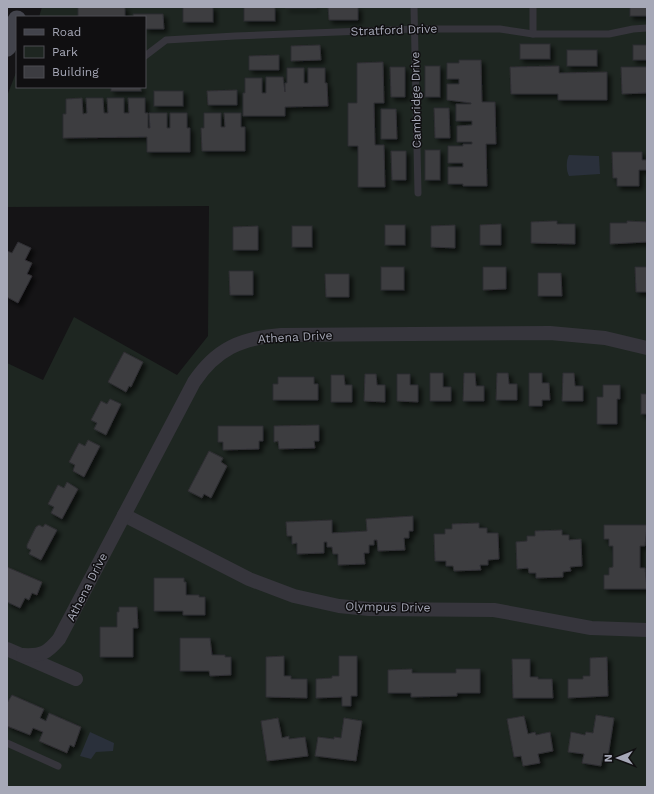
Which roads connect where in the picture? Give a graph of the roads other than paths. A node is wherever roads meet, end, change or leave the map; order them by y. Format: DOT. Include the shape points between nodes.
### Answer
graph roads {
  1 [pos="414,7"];
  2 [pos="533,7"];
  3 [pos="16,23"];
  4 [pos="647,28"];
  5 [pos="414,29"];
  6 [pos="533,34"];
  7 [pos="7,48"];
  8 [pos="146,55"];
  9 [pos="418,193"];
  10 [pos="647,348"];
  11 [pos="124,515"];
  12 [pos="647,630"];
  13 [pos="7,649"];
  14 [pos="23,655"];
  15 [pos="76,679"];
  16 [pos="7,743"];
  17 [pos="58,766"];
  1 -- 5 [label="lane, Cambridge Drive"];
  2 -- 6 [label="lane"];
  3 -- 7 [label="main road"];
  4 -- 6 [label="lane, Stratford Drive" via="609,34"];
  5 -- 6 [label="lane, Stratford Drive" via="500,29"];
  5 -- 8 [label="lane, Stratford Drive" via="166,40"];
  5 -- 9 [label="lane, Cambridge Drive"];
  10 -- 11 [label="street, Athena Drive" via="605,338 550,333 288,335 246,340 224,350 200,373"];
  11 -- 12 [label="street, Olympus Drive" via="249,579 275,590 317,602 369,609 494,610 580,626"];
  11 -- 14 [label="street, Athena Drive" via="59,639 43,654"];
  13 -- 14 [label="street"];
  14 -- 15 [label="street"];
  16 -- 17 [label="lane"];
}
